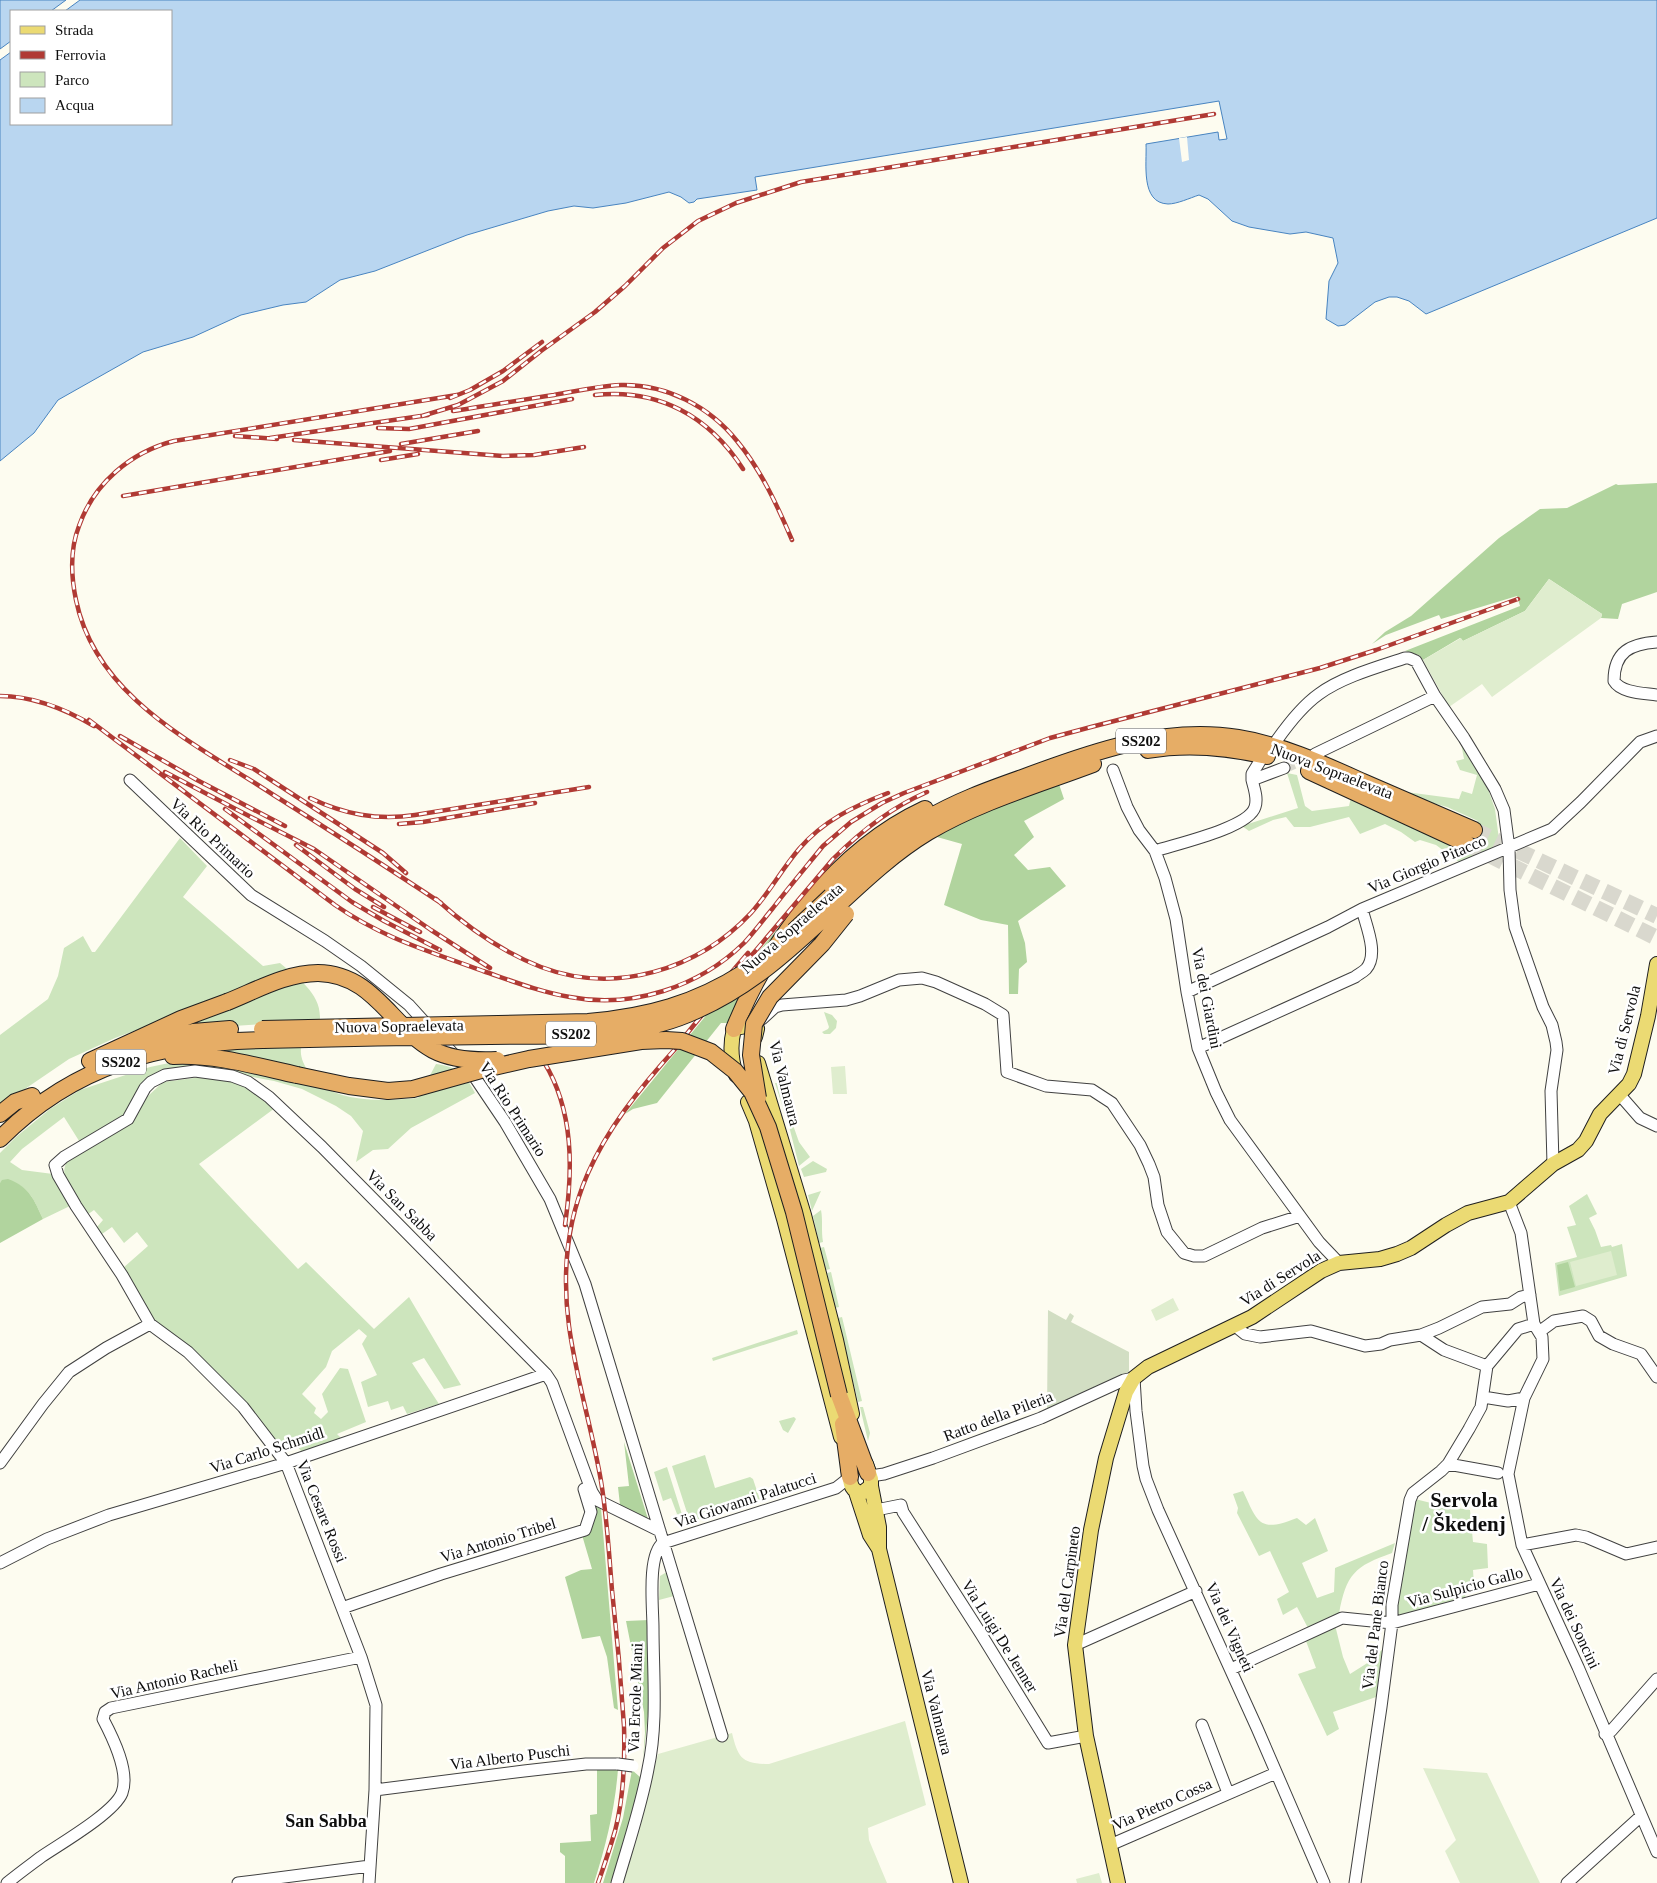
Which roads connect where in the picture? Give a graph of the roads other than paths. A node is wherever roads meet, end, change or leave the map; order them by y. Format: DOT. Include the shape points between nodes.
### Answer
graph roads {
  1 [pos="1657,642"];
  2 [pos="1435,696"];
  3 [pos="1657,696"];
  4 [pos="1657,736"];
  5 [pos="1276,740"];
  6 [pos="1315,754"];
  7 [pos="1260,761"];
  8 [pos="1055,765"];
  9 [pos="1284,768"];
  10 [pos="1113,770"];
  11 [pos="130,780"];
  12 [pos="1252,780"];
  13 [pos="1509,848"];
  14 [pos="1155,851"];
  15 [pos="838,904"];
  16 [pos="1362,909"];
  17 [pos="1657,964"];
  18 [pos="1187,992"];
  19 [pos="734,1029"];
  20 [pos="757,1029"];
  21 [pos="263,1034"];
  22 [pos="1198,1048"];
  23 [pos="529,1059"];
  24 [pos="90,1062"];
  25 [pos="64,1089"];
  26 [pos="1619,1094"];
  27 [pos="32,1096"];
  28 [pos="759,1105"];
  29 [pos="0,1114"];
  30 [pos="0,1123"];
  31 [pos="1657,1126"];
  32 [pos="0,1139"];
  33 [pos="1554,1164"];
  34 [pos="55,1165"];
  35 [pos="797,1191"];
  36 [pos="778,1197"];
  37 [pos="1509,1202"];
  38 [pos="1300,1216"];
  39 [pos="1339,1263"];
  40 [pos="1530,1295"];
  41 [pos="150,1324"];
  42 [pos="1235,1326"];
  43 [pos="1536,1328"];
  44 [pos="1421,1334"];
  45 [pos="1488,1366"];
  46 [pos="546,1374"];
  47 [pos="1657,1377"];
  48 [pos="1134,1378"];
  49 [pos="839,1395"];
  50 [pos="1483,1397"];
  51 [pos="1524,1398"];
  52 [pos="580,1455"];
  53 [pos="0,1463"];
  54 [pos="286,1463"];
  55 [pos="1448,1464"];
  56 [pos="1498,1473"];
  57 [pos="870,1479"];
  58 [pos="853,1486"];
  59 [pos="877,1514"];
  60 [pos="660,1531"];
  61 [pos="663,1543"];
  62 [pos="1522,1545"];
  63 [pos="1657,1547"];
  64 [pos="879,1550"];
  65 [pos="0,1564"];
  66 [pos="1539,1584"];
  67 [pos="1196,1591"];
  68 [pos="342,1608"];
  69 [pos="1392,1623"];
  70 [pos="1075,1644"];
  71 [pos="361,1657"];
  72 [pos="1231,1669"];
  73 [pos="1657,1679"];
  74 [pos="1202,1725"];
  75 [pos="1605,1734"];
  76 [pos="722,1736"];
  77 [pos="1086,1736"];
  78 [pos="649,1768"];
  79 [pos="1276,1773"];
  80 [pos="375,1790"];
  81 [pos="1228,1793"];
  82 [pos="1641,1816"];
  83 [pos="1110,1845"];
  84 [pos="1657,1852"];
  85 [pos="370,1866"];
  86 [pos="7,1883"];
  87 [pos="238,1883"];
  88 [pos="369,1883"];
  89 [pos="617,1883"];
  90 [pos="962,1883"];
  91 [pos="1118,1883"];
  92 [pos="1324,1883"];
  93 [pos="1355,1883"];
  94 [pos="1567,1883"];
  1 -- 3 [label="street" via="1639,644 1625,651 1614,681 1625,690"];
  2 -- 5 [label="street" via="1416,661 1405,658 1327,688 1299,712"];
  2 -- 6 [label="street"];
  2 -- 13 [label="street" via="1495,788 1504,810"];
  4 -- 13 [label="street, Via Giorgio Pitacco" via="1640,742 1552,828"];
  7 -- 12 [label="street"];
  8 -- 15 [label="highway, Nuova Sopraelevata / SS202" via="978,794 924,821 878,853"];
  8 -- 15 [label="highway, Nuova Sopraelevata / SS202" via="1121,745 1171,736 1239,738 1289,751 1470,837 1282,760 1202,746 1161,748 1107,759 958,816 870,885"];
  8 -- 19 [label="highway" via="950,798 891,827 866,844 821,888 796,920 762,973"];
  9 -- 12 [label="street"];
  10 -- 14 [label="street, Via dei Giardini" via="1126,807"];
  11 -- 60 [label="street, Via Rio Primario" via="250,895 332,946 410,1005 476,1079 550,1199 580,1271"];
  12 -- 14 [label="street" via="1255,807 1242,821 1230,828"];
  13 -- 16 [label="street, Via Giorgio Pitacco"];
  13 -- 33 [label="street" via="1515,927 1556,1042 1551,1091"];
  14 -- 18 [label="street, Via dei Giardini" via="1173,906"];
  15 -- 21 [label="highway, Nuova Sopraelevata / SS202, bridge" via="727,983 683,1004 649,1014 588,1022"];
  15 -- 28 [label="highway, bridge" via="822,944 770,997 754,1024 751,1055"];
  16 -- 18 [label="street, Via Giorgio Pitacco"];
  16 -- 22 [label="street" via="1372,948 1366,969"];
  17 -- 26 [label="main road, Via di Servola" via="1634,1074"];
  18 -- 22 [label="street, Via dei Giardini"];
  19 -- 20 [label="main road, Via Valmaura" via="745,1026"];
  19 -- 36 [label="main road, Via Valmaura" via="733,1066 756,1121"];
  20 -- 35 [label="main road, Via Valmaura" via="758,1062"];
  20 -- 38 [label="street" via="768,1012 782,1004 846,1000 912,978 936,982 1003,1015 1007,1072 1046,1086 1092,1090 1112,1103 1143,1151 1154,1177 1162,1218 1174,1243 1184,1253 1204,1256 1262,1228"];
  21 -- 24 [label="highway, Nuova Sopraelevata / SS202" via="193,1032 129,1047"];
  21 -- 25 [label="highway, Nuova Sopraelevata / SS202" via="160,1050 131,1058"];
  22 -- 38 [label="street, Via dei Giardini" via="1230,1120"];
  23 -- 24 [label="highway, bridge" via="486,1061 444,1055 422,1042 356,983 319,973 294,976 181,1019"];
  23 -- 25 [label="highway, bridge" via="413,1089 388,1091 349,1086 223,1059 170,1056 132,1065"];
  23 -- 28 [label="highway, bridge" via="641,1041 682,1041 712,1052 725,1061 736,1071"];
  24 -- 27 [label="highway, Nuova Sopraelevata / SS202"];
  25 -- 32 [label="highway, Nuova Sopraelevata / SS202" via="25,1116"];
  26 -- 31 [label="street" via="1640,1118"];
  26 -- 33 [label="main road, Via di Servola" via="1600,1114 1582,1146"];
  27 -- 29 [label="highway" via="15,1102"];
  27 -- 30 [label="highway, Nuova Sopraelevata / SS202"];
  28 -- 49 [label="highway, bridge" via="794,1212"];
  33 -- 37 [label="main road, Via di Servola"];
  34 -- 41 [label="street, Via Cesare Rossi" via="76,1206"];
  34 -- 46 [label="street, Via San Sabba" via="128,1119 145,1088 165,1075 195,1071 232,1076 248,1082 261,1090 322,1147"];
  35 -- 36 [label="street" via="785,1189"];
  35 -- 57 [label="main road, Via Valmaura"];
  36 -- 58 [label="main road, Via Valmaura"];
  37 -- 39 [label="main road, Via di Servola" via="1468,1213 1397,1254 1364,1262"];
  37 -- 40 [label="street, Via dei Soncini" via="1521,1233"];
  38 -- 39 [label="street, Via dei Giardini"];
  39 -- 42 [label="main road, Via di Servola"];
  40 -- 43 [label="street, Via dei Soncini"];
  40 -- 44 [label="street" via="1510,1304 1482,1307"];
  41 -- 53 [label="street" via="69,1372"];
  41 -- 54 [label="street, Via Cesare Rossi" via="188,1352 244,1407"];
  42 -- 44 [label="street" via="1245,1334 1260,1337 1310,1331 1365,1346"];
  42 -- 48 [label="main road, Via di Servola" via="1167,1357"];
  43 -- 45 [label="street, Via del Pane Bianco" via="1518,1330"];
  43 -- 47 [label="street, Via del Pane Bianco" via="1583,1316 1591,1321 1600,1336 1641,1354"];
  43 -- 51 [label="street, Via dei Soncini" via="1542,1337 1543,1359"];
  44 -- 45 [label="street" via="1444,1350"];
  45 -- 50 [label="street, Via del Pane Bianco"];
  46 -- 52 [label="street, Via San Sabba"];
  46 -- 54 [label="street, Via Carlo Schmidl"];
  48 -- 57 [label="street, Ratto della Pileria" via="1041,1418"];
  48 -- 67 [label="street, Via dei Vigneti" via="1146,1479"];
  48 -- 70 [label="main road, Via del Carpineto" via="1121,1406 1105,1463 1091,1530"];
  49 -- 57 [label="highway"];
  49 -- 58 [label="highway"];
  50 -- 51 [label="street" via="1508,1401"];
  50 -- 55 [label="street, Via del Pane Bianco" via="1469,1430"];
  51 -- 62 [label="street, Via dei Soncini" via="1508,1474"];
  52 -- 60 [label="street, Via San Sabba" via="597,1500"];
  52 -- 68 [label="street, Via Antonio Tribel" via="573,1459 591,1512 585,1530"];
  54 -- 65 [label="street, Via Carlo Schmidl" via="109,1515 47,1539"];
  54 -- 68 [label="street, Via Cesare Rossi"];
  55 -- 56 [label="street"];
  55 -- 69 [label="street, Via del Pane Bianco" via="1413,1493 1410,1500"];
  57 -- 58 [label="main road" via="866,1491"];
  57 -- 58 [label="main road" via="858,1471"];
  57 -- 59 [label="main road, Via Valmaura"];
  58 -- 61 [label="street, Via Giovanni Palatucci" via="836,1488"];
  58 -- 64 [label="main road, Via Valmaura" via="870,1535"];
  59 -- 64 [label="main road, Via Valmaura"];
  59 -- 77 [label="street, Via Luigi De Jenner" via="902,1508 1048,1743"];
  60 -- 61 [label="street, Via Rio Primario"];
  61 -- 76 [label="street, Via Rio Primario"];
  61 -- 78 [label="street, Via Ercole Miani" via="658,1548 653,1575 653,1728"];
  62 -- 63 [label="street" via="1576,1535 1626,1554"];
  62 -- 66 [label="street, Via dei Soncini"];
  64 -- 90 [label="main road, Via Valmaura"];
  66 -- 69 [label="street, Via Sulpicio Gallo"];
  66 -- 75 [label="street, Via dei Soncini"];
  67 -- 70 [label="street"];
  67 -- 72 [label="street, Via dei Vigneti"];
  68 -- 71 [label="street, Via Cesare Rossi"];
  69 -- 72 [label="street, Via Sulpicio Gallo" via="1342,1618"];
  69 -- 93 [label="street, Via del Pane Bianco"];
  70 -- 77 [label="main road, Via del Carpineto"];
  71 -- 80 [label="street, Via Cesare Rossi" via="376,1704"];
  71 -- 86 [label="street, Via Antonio Racheli" via="111,1708 103,1719 123,1766 122,1793 96,1819"];
  72 -- 79 [label="street, Via dei Vigneti"];
  73 -- 75 [label="street" via="1611,1732"];
  74 -- 81 [label="street, Via Pietro Cossa"];
  75 -- 82 [label="street, Via dei Soncini"];
  77 -- 83 [label="main road, Via del Carpineto"];
  78 -- 80 [label="street, Via Alberto Puschi, bridge" via="586,1764"];
  78 -- 89 [label="street, Via Ercole Miani"];
  79 -- 81 [label="street, Via Pietro Cossa"];
  79 -- 92 [label="street, Via dei Vigneti"];
  80 -- 85 [label="street, Via Cesare Rossi"];
  81 -- 83 [label="street, Via Pietro Cossa"];
  82 -- 84 [label="street, Via dei Soncini"];
  82 -- 94 [label="street"];
  83 -- 91 [label="main road, Via del Carpineto"];
  85 -- 87 [label="street"];
  85 -- 88 [label="street, Via Cesare Rossi"];
}
